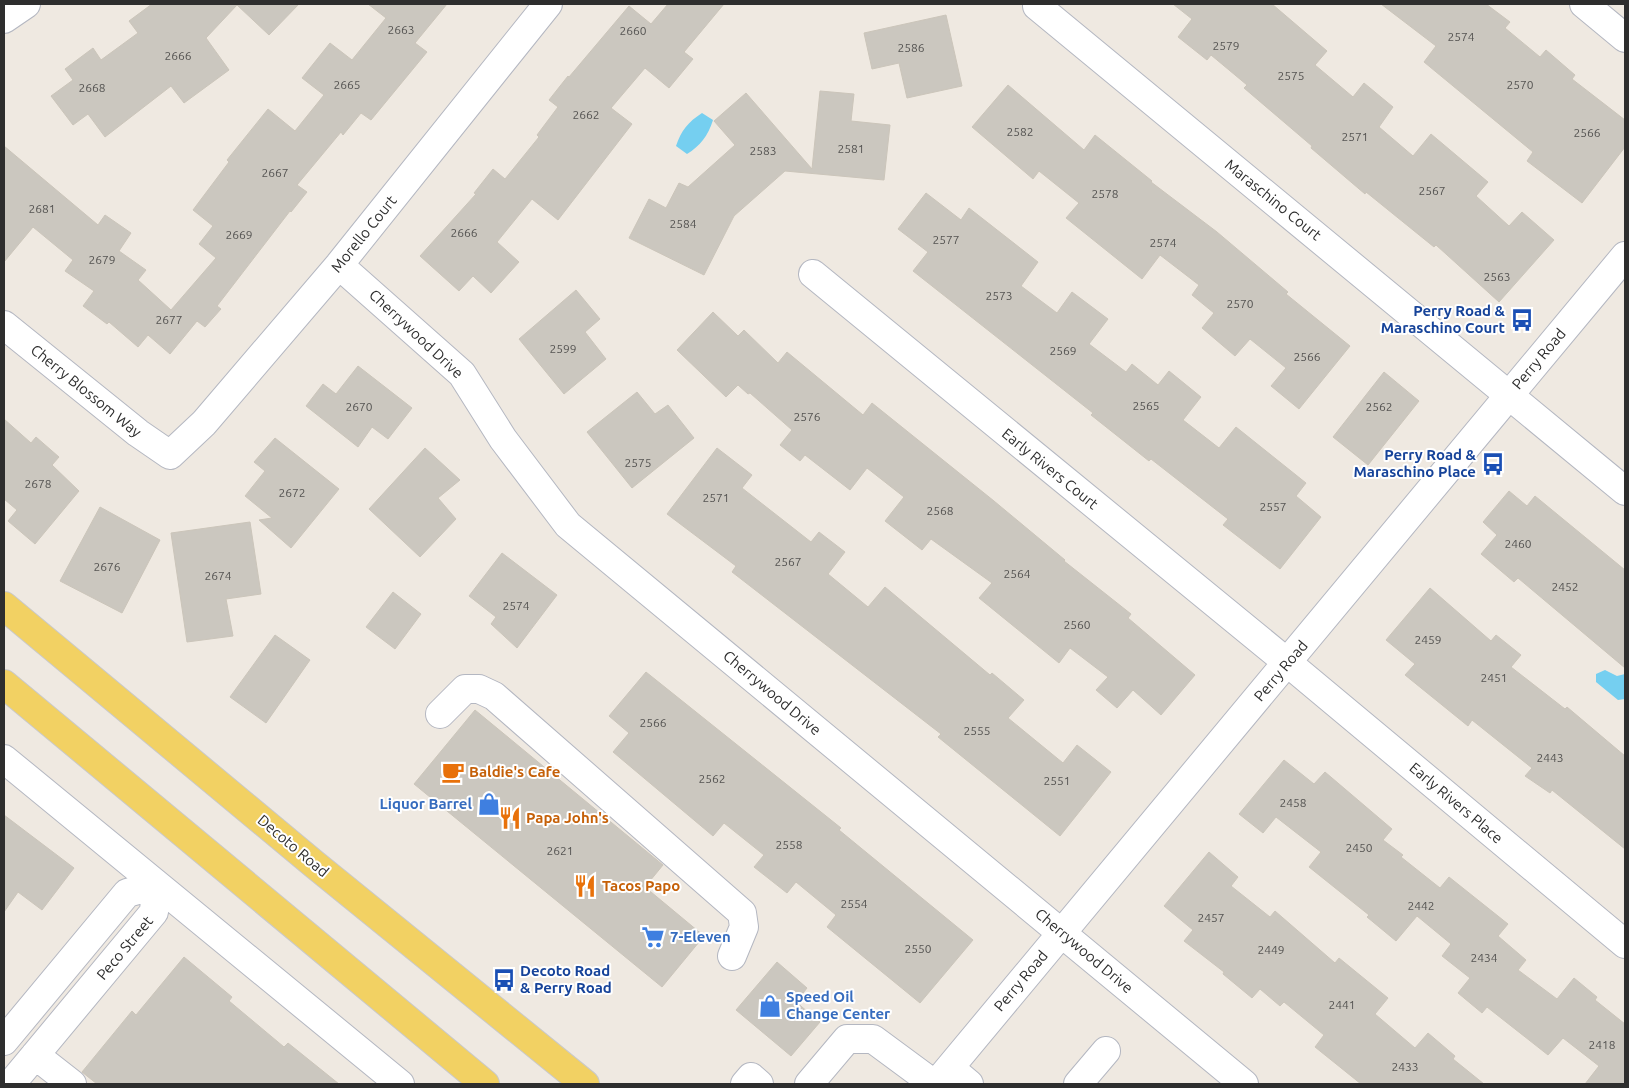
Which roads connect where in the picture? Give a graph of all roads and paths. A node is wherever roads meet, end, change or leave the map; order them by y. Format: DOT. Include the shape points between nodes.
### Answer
graph roads {
  1 [pos="26,4"];
  2 [pos="548,4"];
  3 [pos="1584,4"];
  4 [pos="1037,6"];
  5 [pos="4,19"];
  6 [pos="1625,38"];
  7 [pos="1625,256"];
  8 [pos="339,265"];
  9 [pos="812,274"];
  10 [pos="4,325"];
  11 [pos="1510,394"];
  12 [pos="170,455"];
  13 [pos="1625,491"];
  14 [pos="4,606"];
  15 [pos="1288,663"];
  16 [pos="4,684"];
  17 [pos="440,714"];
  18 [pos="4,759"];
  19 [pos="156,885"];
  20 [pos="1062,932"];
  21 [pos="1625,944"];
  22 [pos="732,956"];
  23 [pos="4,1041"];
  24 [pos="1106,1051"];
  25 [pos="35,1055"];
  26 [pos="947,1080"];
  27 [pos="11,1084"];
  28 [pos="72,1084"];
  29 [pos="400,1084"];
  30 [pos="485,1084"];
  31 [pos="586,1084"];
  32 [pos="744,1084"];
  33 [pos="759,1084"];
  34 [pos="809,1084"];
  35 [pos="1078,1084"];
  36 [pos="1244,1084"];
  1 -- 5 [label="street"];
  2 -- 8 [label="street, Morello Court"];
  3 -- 6 [label="street"];
  4 -- 11 [label="street, Maraschino Court"];
  7 -- 11 [label="street, Perry Road"];
  8 -- 12 [label="street, Morello Court" via="204,422"];
  8 -- 20 [label="street, Cherrywood Drive" via="462,374 503,439 568,525"];
  9 -- 15 [label="street, Early Rivers Court"];
  10 -- 12 [label="street, Cherry Blossom Way"];
  11 -- 13 [label="street, Maraschino Court"];
  11 -- 15 [label="street, Perry Road"];
  14 -- 31 [label="main road, Decoto Road" via="314,864"];
  15 -- 20 [label="street, Perry Road"];
  15 -- 21 [label="street, Early Rivers Place"];
  16 -- 30 [label="main road"];
  17 -- 22 [label="street" via="465,689 479,689 494,696 742,913 744,926"];
  18 -- 19 [label="street"];
  19 -- 23 [label="street" via="127,893"];
  19 -- 25 [label="street, Peco Street" via="154,912"];
  19 -- 29 [label="street"];
  20 -- 26 [label="street, Perry Road"];
  20 -- 36 [label="street, Cherrywood Drive"];
  24 -- 35 [label="street"];
  25 -- 27 [label="street, Peco Street"];
  25 -- 28 [label="street"];
  26 -- 34 [label="street" via="873,1039 847,1039"];
  32 -- 33 [label="street" via="751,1077"];
}
